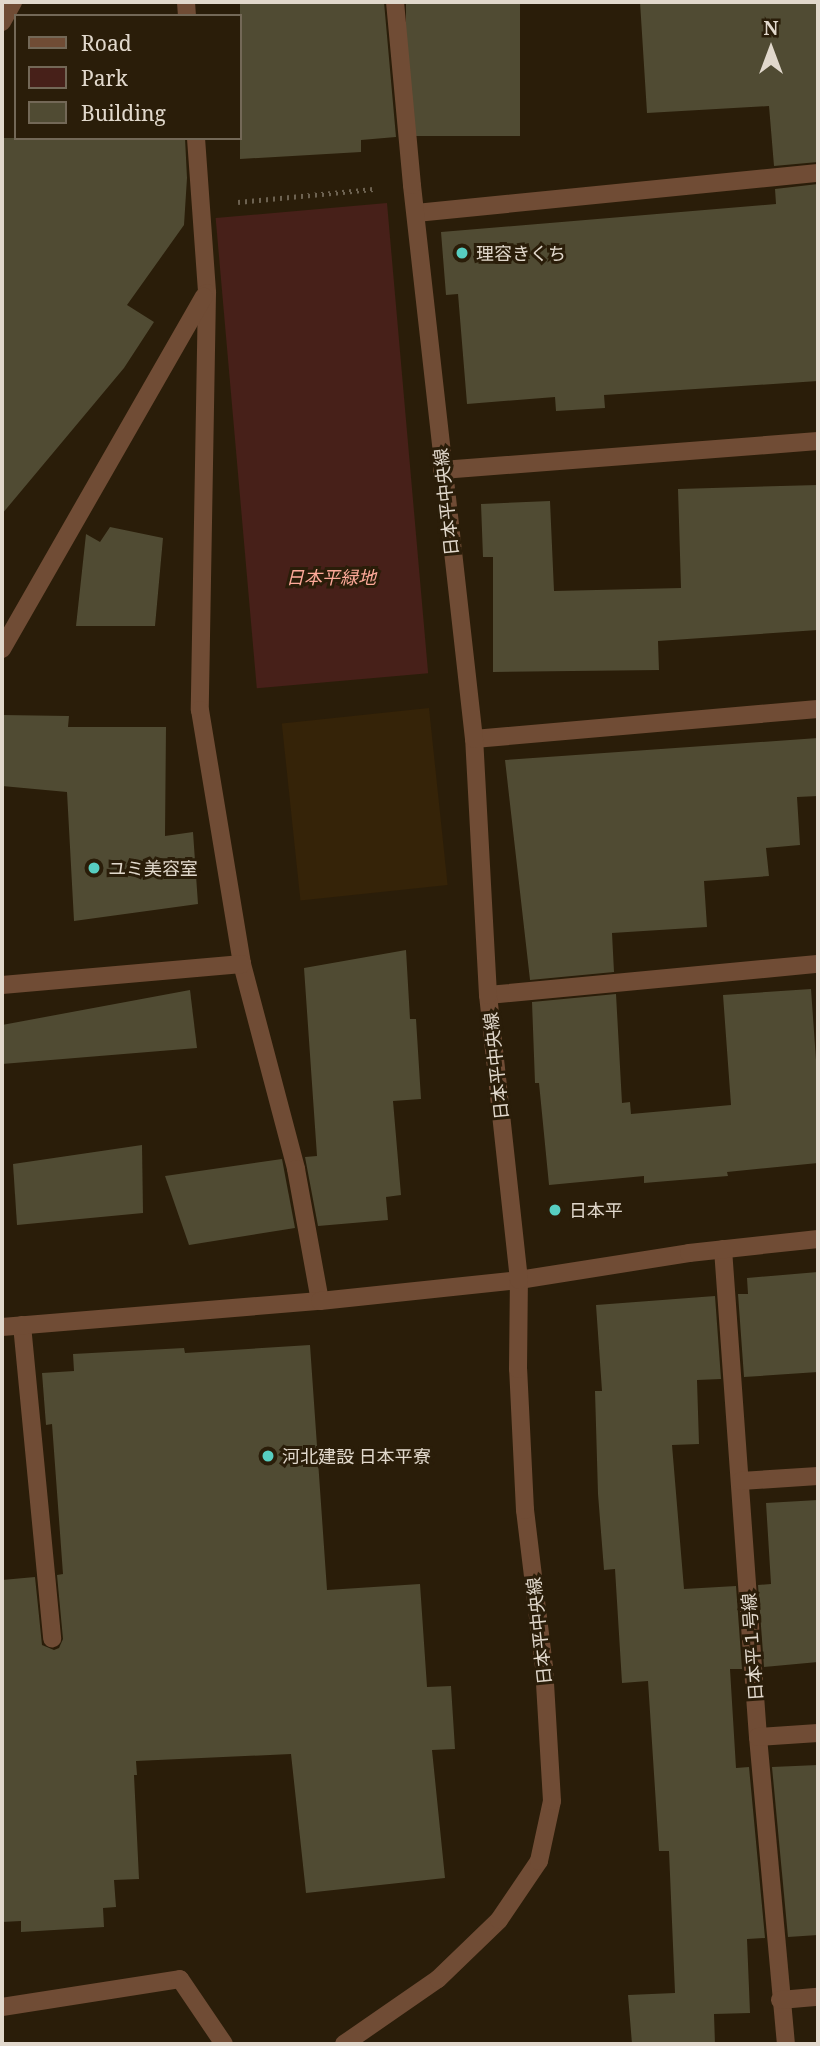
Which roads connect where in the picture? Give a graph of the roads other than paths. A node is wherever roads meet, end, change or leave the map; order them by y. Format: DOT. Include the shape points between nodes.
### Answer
graph roads {
  1 [pos="13,2"];
  2 [pos="395,2"];
  3 [pos="2,22"];
  4 [pos="196,140"];
  5 [pos="818,173"];
  6 [pos="416,213"];
  7 [pos="206,293"];
  8 [pos="818,441"];
  9 [pos="442,470"];
  10 [pos="2,649"];
  11 [pos="818,709"];
  12 [pos="474,739"];
  13 [pos="242,964"];
  14 [pos="818,964"];
  15 [pos="2,985"];
  16 [pos="488,995"];
  17 [pos="818,1239"];
  18 [pos="723,1249"];
  19 [pos="519,1280"];
  20 [pos="320,1301"];
  21 [pos="22,1325"];
  22 [pos="2,1327"];
  23 [pos="818,1476"];
  24 [pos="741,1481"];
  25 [pos="52,1639"];
  26 [pos="818,1733"];
  27 [pos="758,1737"];
  28 [pos="818,1997"];
  29 [pos="780,2000"];
  30 [pos="2,2007"];
  31 [pos="224,2044"];
  32 [pos="344,2044"];
  33 [pos="786,2044"];
  1 -- 3 [label="street"];
  2 -- 6 [label="street, 日本平中央線"];
  4 -- 7 [label="street"];
  5 -- 6 [label="street"];
  6 -- 9 [label="street, 日本平中央線"];
  7 -- 10 [label="street"];
  7 -- 13 [label="street" via="200,710"];
  8 -- 9 [label="street"];
  9 -- 12 [label="street, 日本平中央線"];
  11 -- 12 [label="street"];
  12 -- 16 [label="street, 日本平中央線"];
  13 -- 15 [label="street"];
  13 -- 20 [label="street" via="296,1169"];
  14 -- 16 [label="street"];
  16 -- 19 [label="street, 日本平中央線"];
  17 -- 18 [label="street"];
  18 -- 19 [label="street"];
  18 -- 24 [label="street, 日本平１号線"];
  19 -- 20 [label="street"];
  19 -- 32 [label="street, 日本平中央線" via="525,1510 544,1667 552,1801 539,1861 499,1920 438,1979"];
  20 -- 21 [label="street"];
  21 -- 22 [label="street"];
  21 -- 25 [label="street"];
  23 -- 24 [label="street"];
  24 -- 27 [label="street, 日本平１号線"];
  26 -- 27 [label="street"];
  27 -- 29 [label="street, 日本平１号線"];
  28 -- 29 [label="street"];
  29 -- 33 [label="street, 日本平１号線"];
  30 -- 31 [label="street" via="180,1979"];
}
